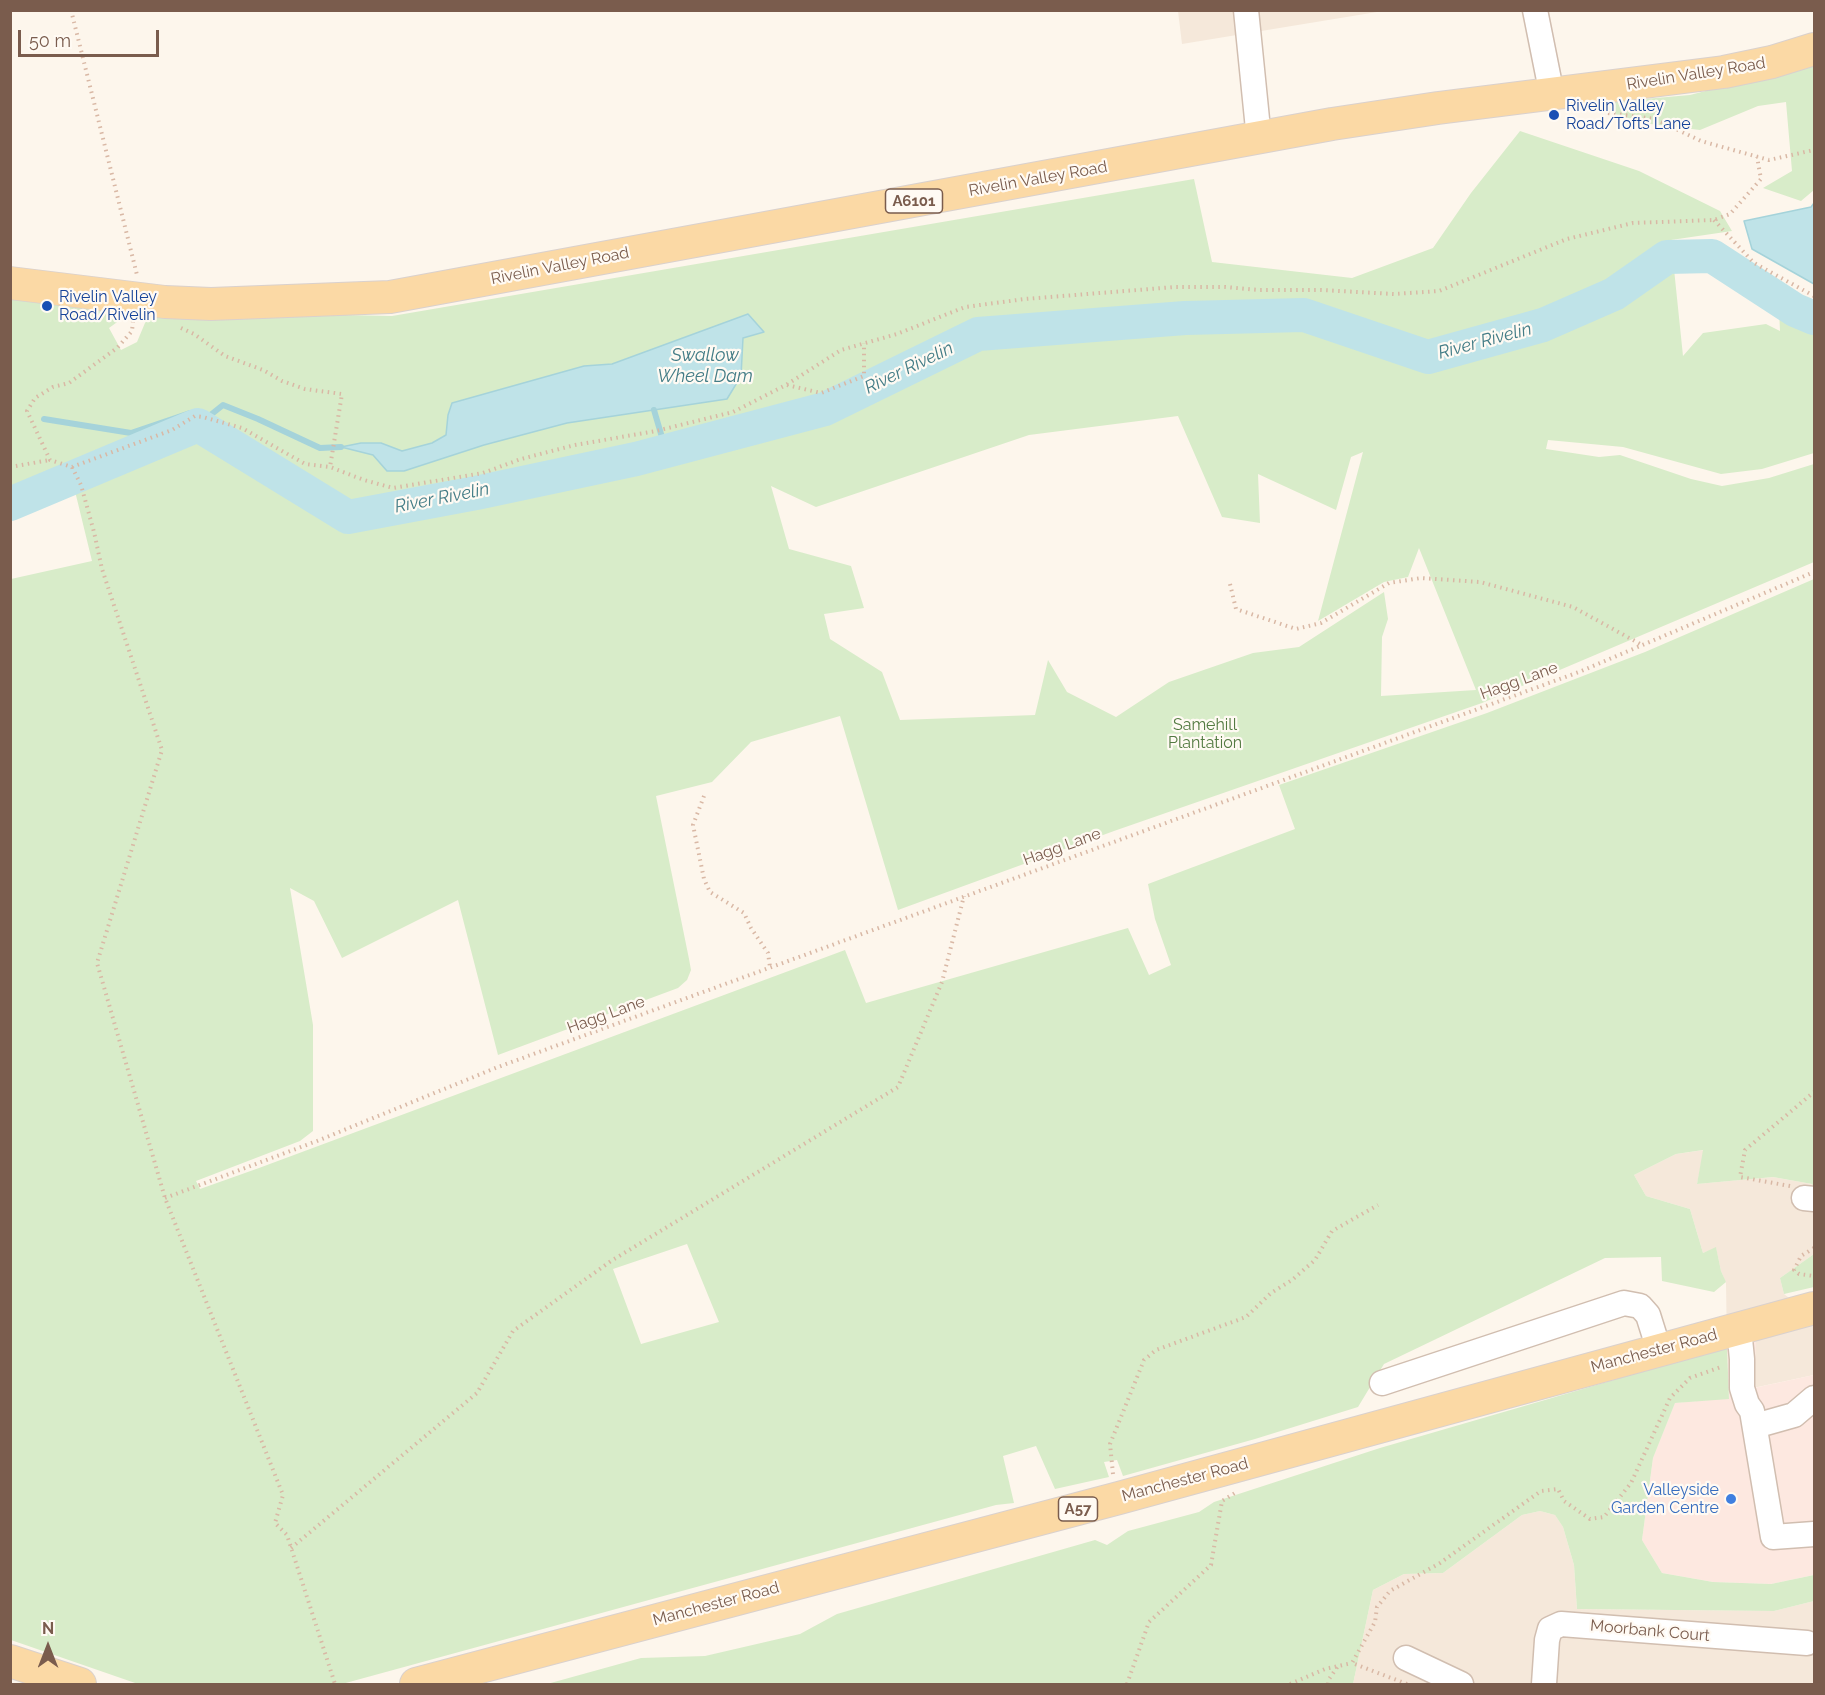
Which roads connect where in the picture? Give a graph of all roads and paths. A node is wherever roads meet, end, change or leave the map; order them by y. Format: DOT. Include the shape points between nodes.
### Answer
graph roads {
  1 [pos="71,10"];
  2 [pos="1246,10"];
  3 [pos="1535,10"];
  4 [pos="1815,49"];
  5 [pos="1552,95"];
  6 [pos="1601,112"];
  7 [pos="1259,139"];
  8 [pos="1815,150"];
  9 [pos="1757,157"];
  10 [pos="1714,220"];
  11 [pos="10,283"];
  12 [pos="1815,296"];
  13 [pos="136,298"];
  14 [pos="176,325"];
  15 [pos="864,343"];
  16 [pos="786,385"];
  17 [pos="50,460"];
  18 [pos="10,466"];
  19 [pos="72,467"];
  20 [pos="330,467"];
  21 [pos="1815,572"];
  22 [pos="1230,584"];
  23 [pos="1642,645"];
  24 [pos="704,796"];
  25 [pos="964,896"];
  26 [pos="770,967"];
  27 [pos="1815,1092"];
  28 [pos="165,1198"];
  29 [pos="1809,1198"];
  30 [pos="1377,1205"];
  31 [pos="1815,1248"];
  32 [pos="1815,1276"];
  33 [pos="1815,1308"];
  34 [pos="1740,1344"];
  35 [pos="1659,1350"];
  36 [pos="1382,1383"];
  37 [pos="1815,1398"];
  38 [pos="1755,1426"];
  39 [pos="1241,1489"];
  40 [pos="1119,1498"];
  41 [pos="1815,1534"];
  42 [pos="291,1548"];
  43 [pos="1807,1643"];
  44 [pos="1406,1658"];
  45 [pos="10,1661"];
  46 [pos="1352,1663"];
  47 [pos="1339,1665"];
  48 [pos="80,1684"];
  49 [pos="335,1684"];
  50 [pos="416,1684"];
  51 [pos="1127,1684"];
  52 [pos="1290,1684"];
  53 [pos="1328,1684"];
  54 [pos="1408,1684"];
  55 [pos="1461,1684"];
  56 [pos="1544,1684"];
  1 -- 13 [label="path" via="138,277"];
  2 -- 7 [label="street"];
  3 -- 5 [label="street"];
  4 -- 5 [label="main road, Rivelin Valley Road / A6101" via="1724,72"];
  5 -- 7 [label="main road, Rivelin Valley Road / A6101" via="1438,108"];
  6 -- 9 [label="path" via="1655,119 1701,141"];
  7 -- 13 [label="main road, Rivelin Valley Road / A6101" via="390,297 211,304"];
  8 -- 9 [label="path" via="1769,160"];
  9 -- 10 [label="path" via="1761,179 1730,214"];
  10 -- 12 [label="path" via="1754,263"];
  10 -- 15 [label="path" via="1633,223 1567,239 1439,291 1394,294 1175,287 1025,298 965,307"];
  11 -- 13 [label="main road, Rivelin Valley Road / A6101"];
  13 -- 17 [label="path" via="132,331 117,348 69,383 35,398 27,411"];
  14 -- 20 [label="path" via="225,356 282,381 305,389 342,393"];
  15 -- 16 [label="path" via="841,350"];
  15 -- 16 [label="path" via="864,376 821,393"];
  16 -- 20 [label="path" via="733,412 575,445 483,473 393,488"];
  17 -- 18 [label="path"];
  17 -- 19 [label="path"];
  19 -- 20 [label="path" via="172,430 193,417 242,428 305,464"];
  19 -- 28 [label="path" via="81,485 102,569 162,750 97,963"];
  21 -- 23 [label="path, Hagg Lane"];
  22 -- 23 [label="path" via="1236,609 1296,629 1321,622 1389,583 1421,578 1480,582 1573,607"];
  23 -- 25 [label="path, Hagg Lane" via="1579,672"];
  24 -- 26 [label="path" via="693,825 704,879 710,892 744,913 768,953"];
  25 -- 26 [label="path, Hagg Lane"];
  25 -- 42 [label="path" via="942,981 898,1088 611,1261 513,1331 477,1394"];
  26 -- 28 [label="path, Hagg Lane" via="498,1067 317,1142"];
  27 -- 29 [label="path" via="1745,1150 1740,1177 1801,1188"];
  28 -- 42 [label="path" via="283,1495 275,1523 287,1535"];
  30 -- 40 [label="path" via="1332,1231 1315,1260 1246,1317 1156,1350 1144,1360 1110,1444"];
  31 -- 32 [label="path" via="1801,1256 1794,1269 1799,1274"];
  33 -- 34 [label="main road, Manchester Road / A57"];
  34 -- 35 [label="main road, Manchester Road / A57"];
  34 -- 38 [label="street" via="1742,1388"];
  34 -- 46 [label="path" via="1690,1378 1670,1398 1631,1483 1604,1517 1590,1519 1564,1501 1558,1489 1541,1491 1440,1563 1390,1591 1377,1607 1375,1622"];
  35 -- 36 [label="street" via="1648,1315 1640,1306 1624,1303"];
  35 -- 40 [label="main road, Manchester Road / A57"];
  37 -- 38 [label="street" via="1794,1415"];
  38 -- 41 [label="street" via="1773,1537"];
  39 -- 51 [label="path" via="1222,1501 1211,1565 1149,1622"];
  40 -- 50 [label="main road, Manchester Road / A57"];
  42 -- 49 [label="path"];
  43 -- 56 [label="street, Moorbank Court" via="1561,1624 1550,1629"];
  44 -- 55 [label="street"];
  45 -- 48 [label="main road"];
  46 -- 47 [label="path"];
  46 -- 54 [label="path"];
  47 -- 52 [label="path"];
  47 -- 53 [label="path"];
}
